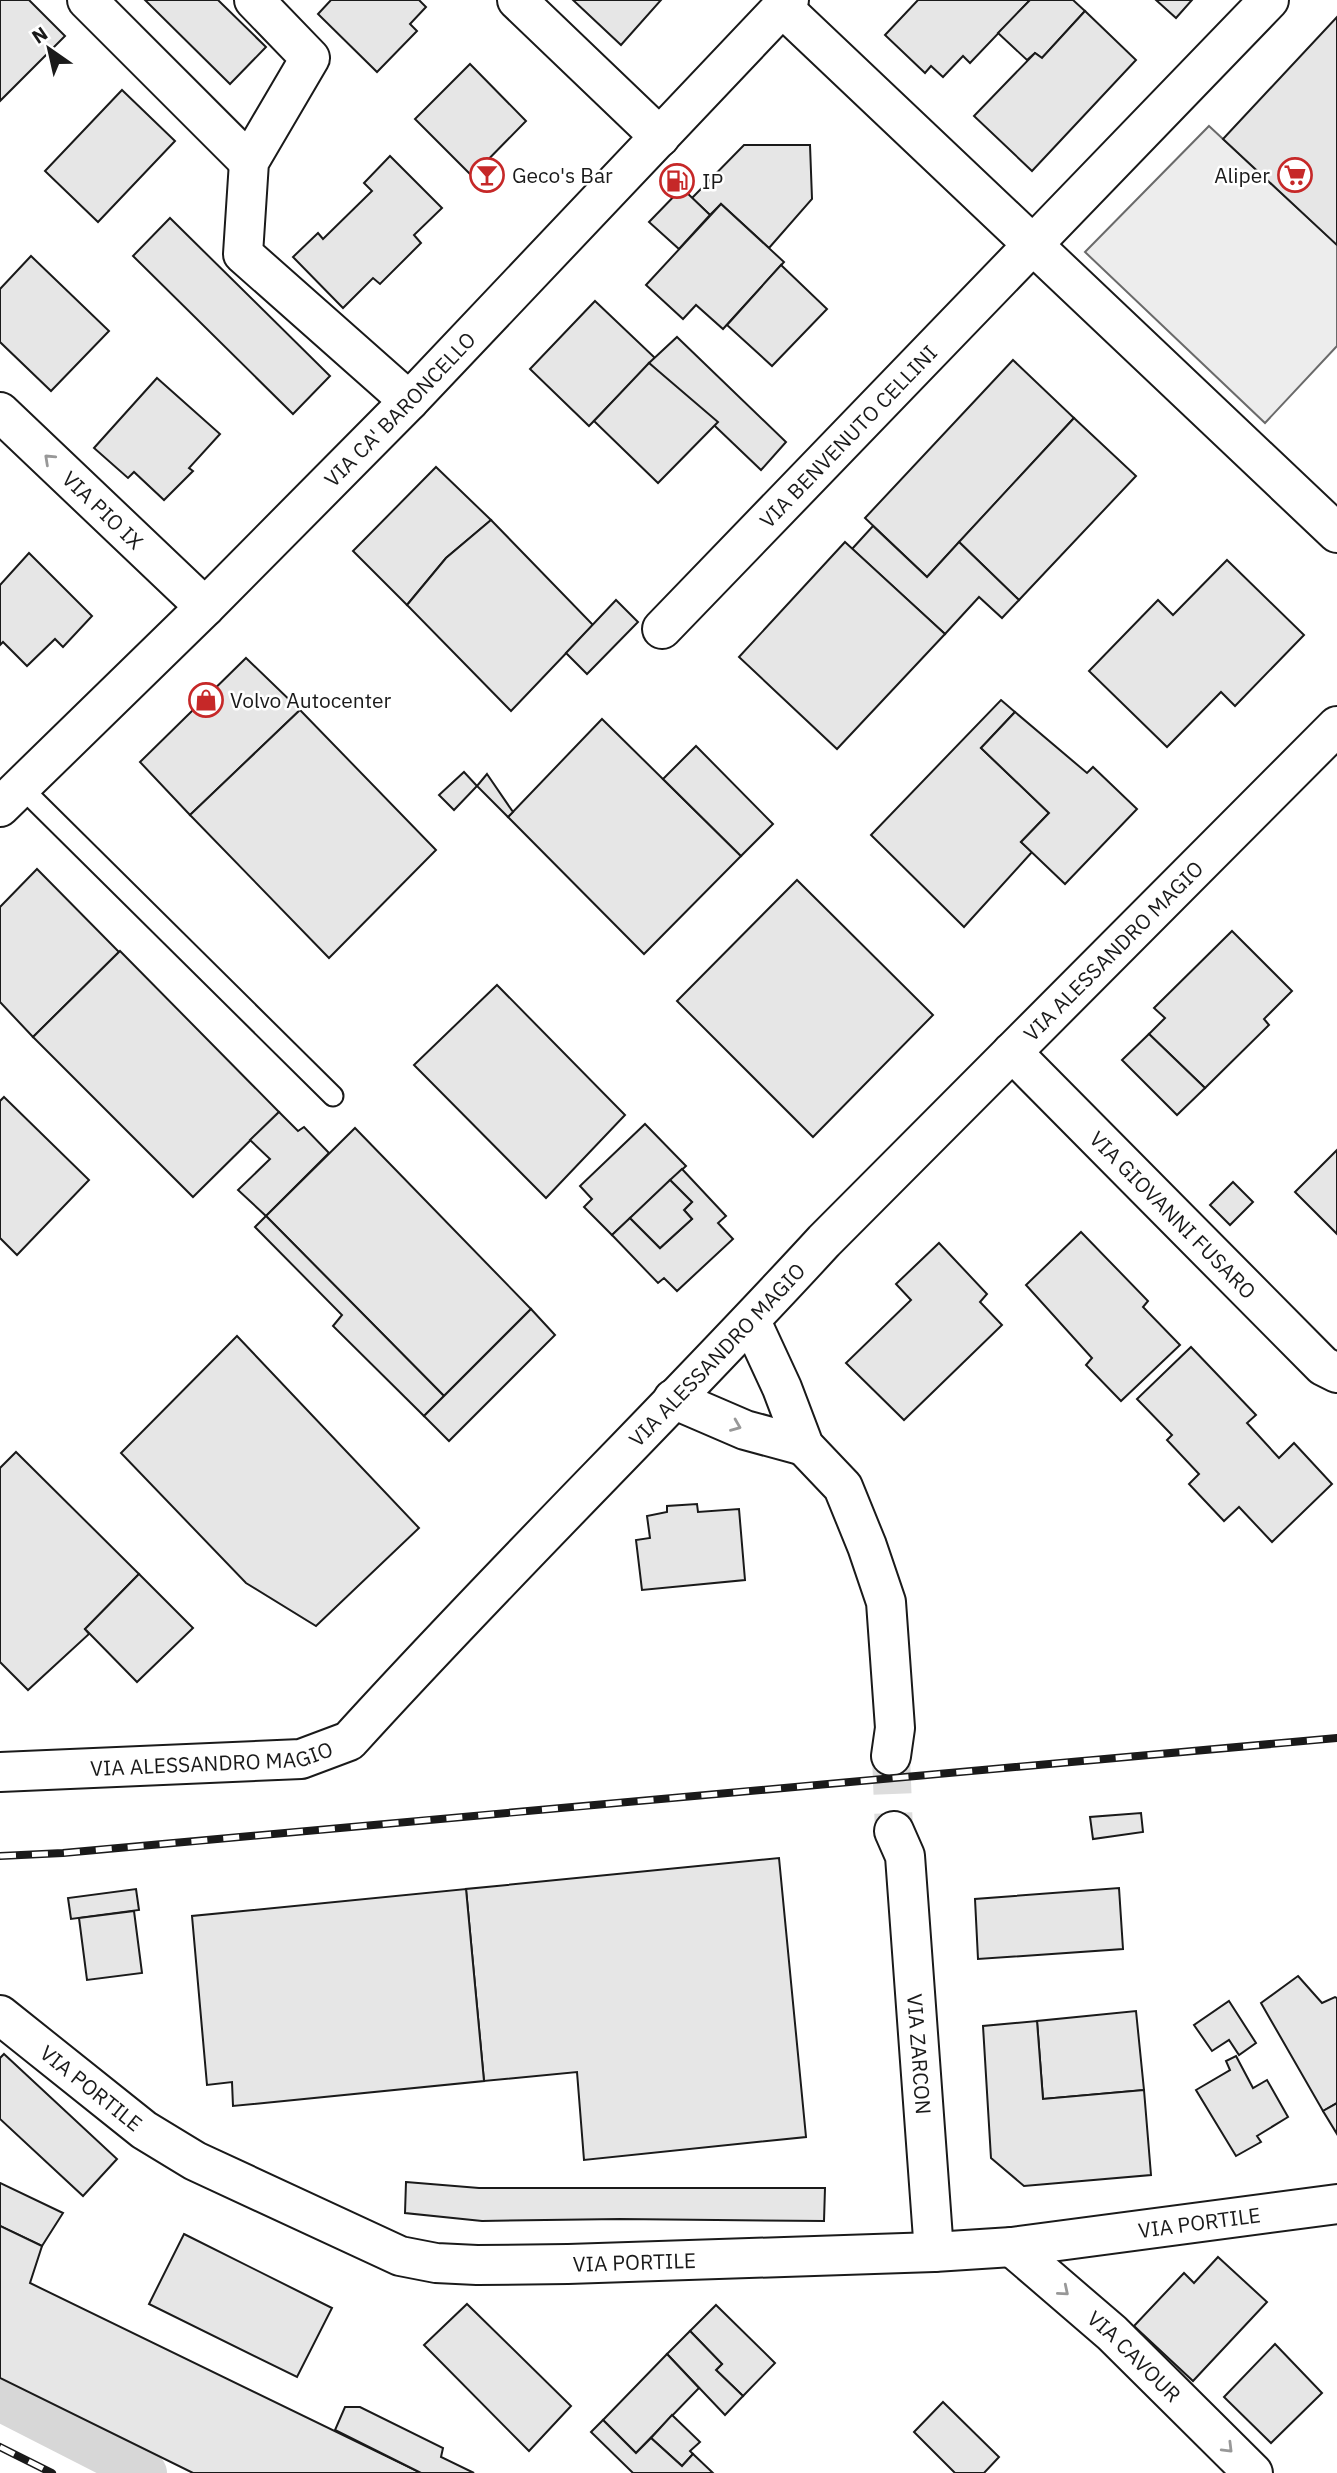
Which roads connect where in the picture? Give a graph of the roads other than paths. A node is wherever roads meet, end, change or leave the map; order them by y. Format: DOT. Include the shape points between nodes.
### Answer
graph roads {
  1 [pos="87,0"];
  2 [pos="254,0"];
  3 [pos="517,0"];
  4 [pos="1269,0"];
  5 [pos="785,3"];
  6 [pos="660,137"];
  7 [pos="249,162"];
  8 [pos="1035,244"];
  9 [pos="409,401"];
  10 [pos="0,412"];
  11 [pos="1337,533"];
  12 [pos="205,607"];
  13 [pos="662,629"];
  14 [pos="1337,726"];
  15 [pos="10,797"];
  16 [pos="1012,1052"];
  17 [pos="333,1096"];
  18 [pos="751,1321"];
  19 [pos="1337,1373"];
  20 [pos="673,1399"];
  21 [pos="804,1446"];
  22 [pos="897,1746"];
  23 [pos="0,1772"];
  24 [pos="903,1839"];
  25 [pos="0,2015"];
  26 [pos="1337,2204"];
  27 [pos="1012,2247"];
  28 [pos="934,2252"];
  29 [pos="1253,2473"];
  1 -- 7 [label="street"];
  2 -- 7 [label="street" via="310,58"];
  3 -- 6 [label="street"];
  4 -- 8 [label="street, VIA BENVENUTO CELLINI"];
  5 -- 6 [label="street, VIA CA' BARONCELLO"];
  5 -- 8 [label="street"];
  6 -- 9 [label="street, VIA CA' BARONCELLO"];
  7 -- 9 [label="street" via="243,254"];
  8 -- 11 [label="street"];
  8 -- 13 [label="street, VIA BENVENUTO CELLINI"];
  9 -- 12 [label="street, VIA CA' BARONCELLO"];
  12 -- 10 [label="street, VIA PIO IX, one-way"];
  12 -- 15 [label="street, VIA CA' BARONCELLO"];
  14 -- 16 [label="street, VIA ALESSANDRO MAGIO"];
  15 -- 17 [label="lane"];
  16 -- 18 [label="street, VIA ALESSANDRO MAGIO"];
  16 -- 19 [label="street, VIA GIOVANNI FUSARO" via="1323,1366"];
  18 -- 20 [label="street, VIA ALESSANDRO MAGIO"];
  18 -- 21 [label="street"];
  20 -- 21 [label="street, one-way" via="745,1430"];
  20 -- 23 [label="street, VIA ALESSANDRO MAGIO" via="349,1741 301,1759"];
  21 -- 22 [label="street" via="843,1487 886,1602"];
  24 -- 28 [label="street, VIA ZARCON"];
  25 -- 28 [label="street, VIA PORTILE" via="154,2136 195,2161 400,2256 436,2263 516,2264"];
  26 -- 27 [label="street, VIA PORTILE"];
  27 -- 28 [label="street, VIA PORTILE"];
  27 -- 29 [label="street, VIA CAVOUR, one-way" via="1112,2333"];
}
